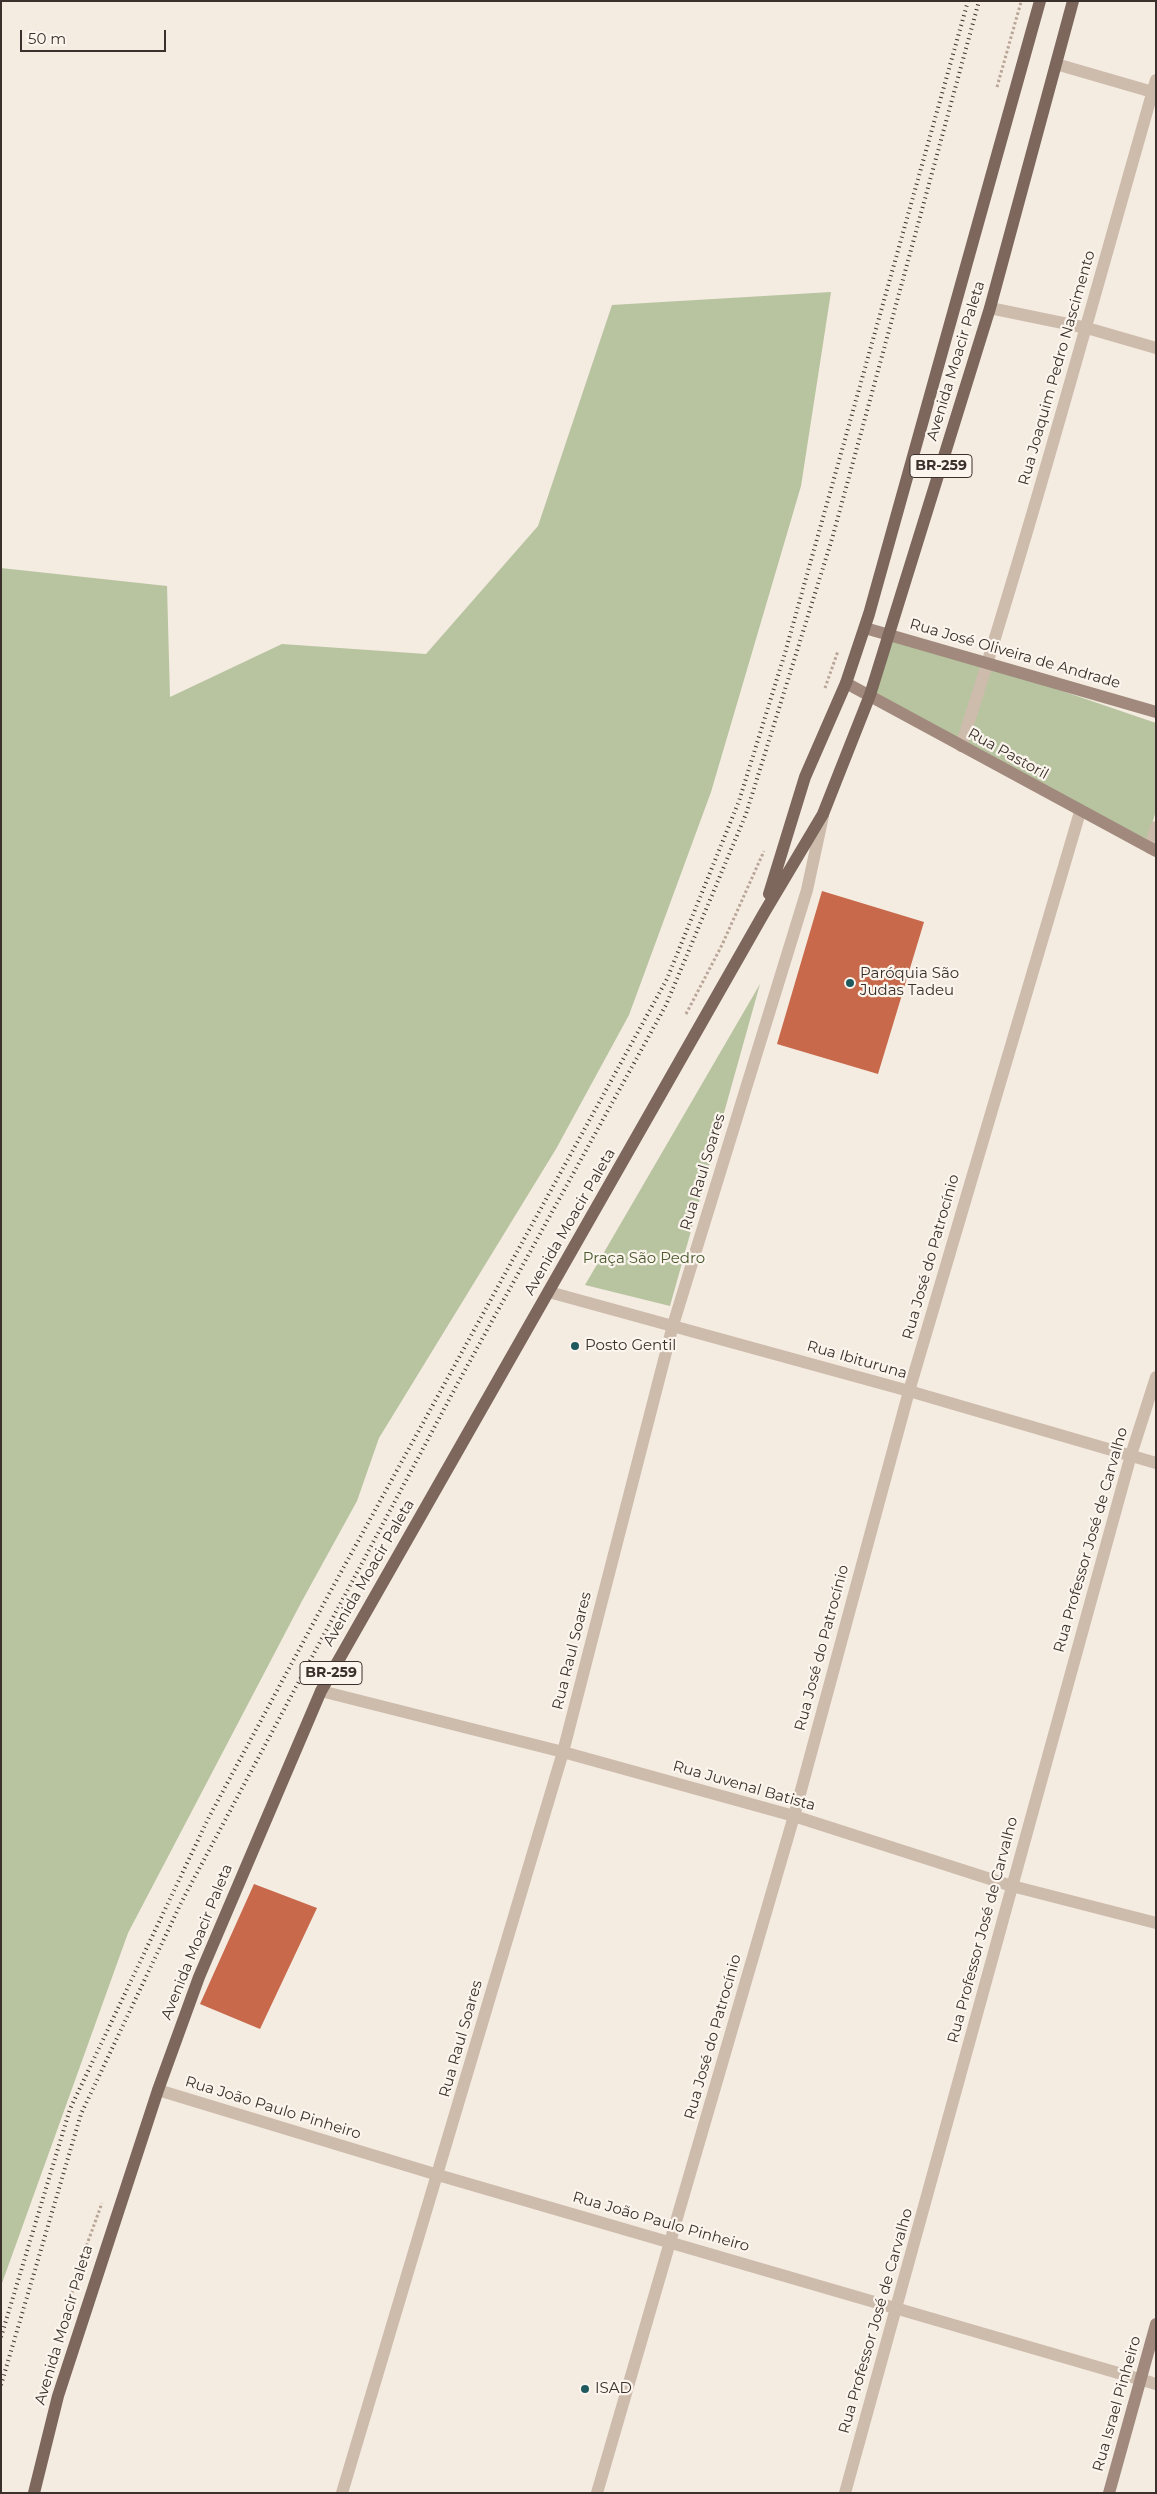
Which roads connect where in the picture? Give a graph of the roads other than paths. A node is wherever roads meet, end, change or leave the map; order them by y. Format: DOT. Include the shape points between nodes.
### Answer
graph roads {
  1 [pos="1040,1"];
  2 [pos="1073,1"];
  3 [pos="1056,64"];
  4 [pos="1155,88"];
  5 [pos="990,308"];
  6 [pos="1087,328"];
  7 [pos="1156,348"];
  8 [pos="865,628"];
  9 [pos="888,635"];
  10 [pos="988,664"];
  11 [pos="846,683"];
  12 [pos="870,695"];
  13 [pos="1156,712"];
  14 [pos="961,746"];
  15 [pos="1080,812"];
  16 [pos="823,814"];
  17 [pos="1156,827"];
  18 [pos="1153,850"];
  19 [pos="764,913"];
  20 [pos="549,1292"];
  21 [pos="673,1325"];
  22 [pos="1156,1377"];
  23 [pos="909,1391"];
  24 [pos="1131,1455"];
  25 [pos="1156,1463"];
  26 [pos="321,1691"];
  27 [pos="563,1752"];
  28 [pos="794,1816"];
  29 [pos="1012,1886"];
  30 [pos="1156,1923"];
  31 [pos="158,2090"];
  32 [pos="438,2175"];
  33 [pos="671,2241"];
  34 [pos="898,2308"];
  35 [pos="1156,2324"];
  36 [pos="1142,2380"];
  37 [pos="1156,2384"];
  38 [pos="34,2493"];
  39 [pos="342,2493"];
  40 [pos="597,2493"];
  41 [pos="845,2493"];
  42 [pos="1109,2493"];
  1 -- 8 [label="main road, Avenida Moacir Paleta / BR-259"];
  2 -- 3 [label="main road, Avenida Moacir Paleta / BR-259"];
  3 -- 4 [label="street"];
  3 -- 5 [label="main road, Avenida Moacir Paleta / BR-259"];
  4 -- 6 [label="street, Rua Joaquim Pedro Nascimento"];
  5 -- 6 [label="street"];
  5 -- 9 [label="main road, Avenida Moacir Paleta / BR-259"];
  6 -- 7 [label="street"];
  6 -- 10 [label="street, Rua Joaquim Pedro Nascimento"];
  8 -- 9 [label="street, Rua José Oliveira de Andrade"];
  8 -- 11 [label="main road, Avenida Moacir Paleta / BR-259"];
  9 -- 10 [label="street, Rua José Oliveira de Andrade"];
  9 -- 12 [label="main road, Avenida Moacir Paleta / BR-259"];
  10 -- 13 [label="street, Rua José Oliveira de Andrade"];
  10 -- 14 [label="street, Rua Joaquim Pedro Nascimento"];
  11 -- 12 [label="street, Rua Pastoril"];
  11 -- 19 [label="main road, Avenida Moacir Paleta / BR-259" via="805,777"];
  12 -- 14 [label="street, Rua Pastoril"];
  12 -- 16 [label="main road, Avenida Moacir Paleta / BR-259"];
  14 -- 15 [label="street, Rua Pastoril"];
  15 -- 18 [label="street, Rua Pastoril"];
  15 -- 23 [label="street, Rua José do Patrocínio"];
  16 -- 19 [label="main road, Avenida Moacir Paleta / BR-259"];
  16 -- 21 [label="street, Rua Raul Soares" via="808,890"];
  17 -- 18 [label="street"];
  19 -- 20 [label="main road, Avenida Moacir Paleta / BR-259"];
  20 -- 21 [label="street, Rua Ibituruna"];
  20 -- 26 [label="main road, Avenida Moacir Paleta / BR-259"];
  21 -- 23 [label="street, Rua Ibituruna"];
  21 -- 27 [label="street, Rua Raul Soares"];
  22 -- 24 [label="street, Rua Professor José de Carvalho"];
  23 -- 24 [label="street, Rua Ibituruna"];
  23 -- 28 [label="street, Rua José do Patrocínio"];
  24 -- 25 [label="street, Rua Ibituruna"];
  24 -- 29 [label="street, Rua Professor José de Carvalho"];
  26 -- 27 [label="street, Rua Juvenal Batista"];
  26 -- 31 [label="main road, Avenida Moacir Paleta / BR-259" via="203,1968"];
  27 -- 28 [label="street, Rua Juvenal Batista"];
  27 -- 32 [label="street, Rua Raul Soares"];
  28 -- 29 [label="street, Rua Juvenal Batista"];
  28 -- 33 [label="street, Rua José do Patrocínio"];
  29 -- 30 [label="street, Rua Juvenal Batista"];
  29 -- 34 [label="street, Rua Professor José de Carvalho"];
  31 -- 32 [label="street, Rua João Paulo Pinheiro"];
  31 -- 38 [label="main road, Avenida Moacir Paleta / BR-259" via="58,2396"];
  32 -- 33 [label="street, Rua João Paulo Pinheiro"];
  32 -- 39 [label="street, Rua Raul Soares"];
  33 -- 34 [label="street, Rua João Paulo Pinheiro"];
  33 -- 40 [label="street, Rua José do Patrocínio"];
  34 -- 36 [label="street, Rua João Paulo Pinheiro"];
  34 -- 41 [label="street, Rua Professor José de Carvalho"];
  35 -- 36 [label="street, Rua Israel Pinheiro"];
  36 -- 37 [label="street, Rua João Paulo Pinheiro"];
  36 -- 42 [label="street, Rua Israel Pinheiro"];
}
